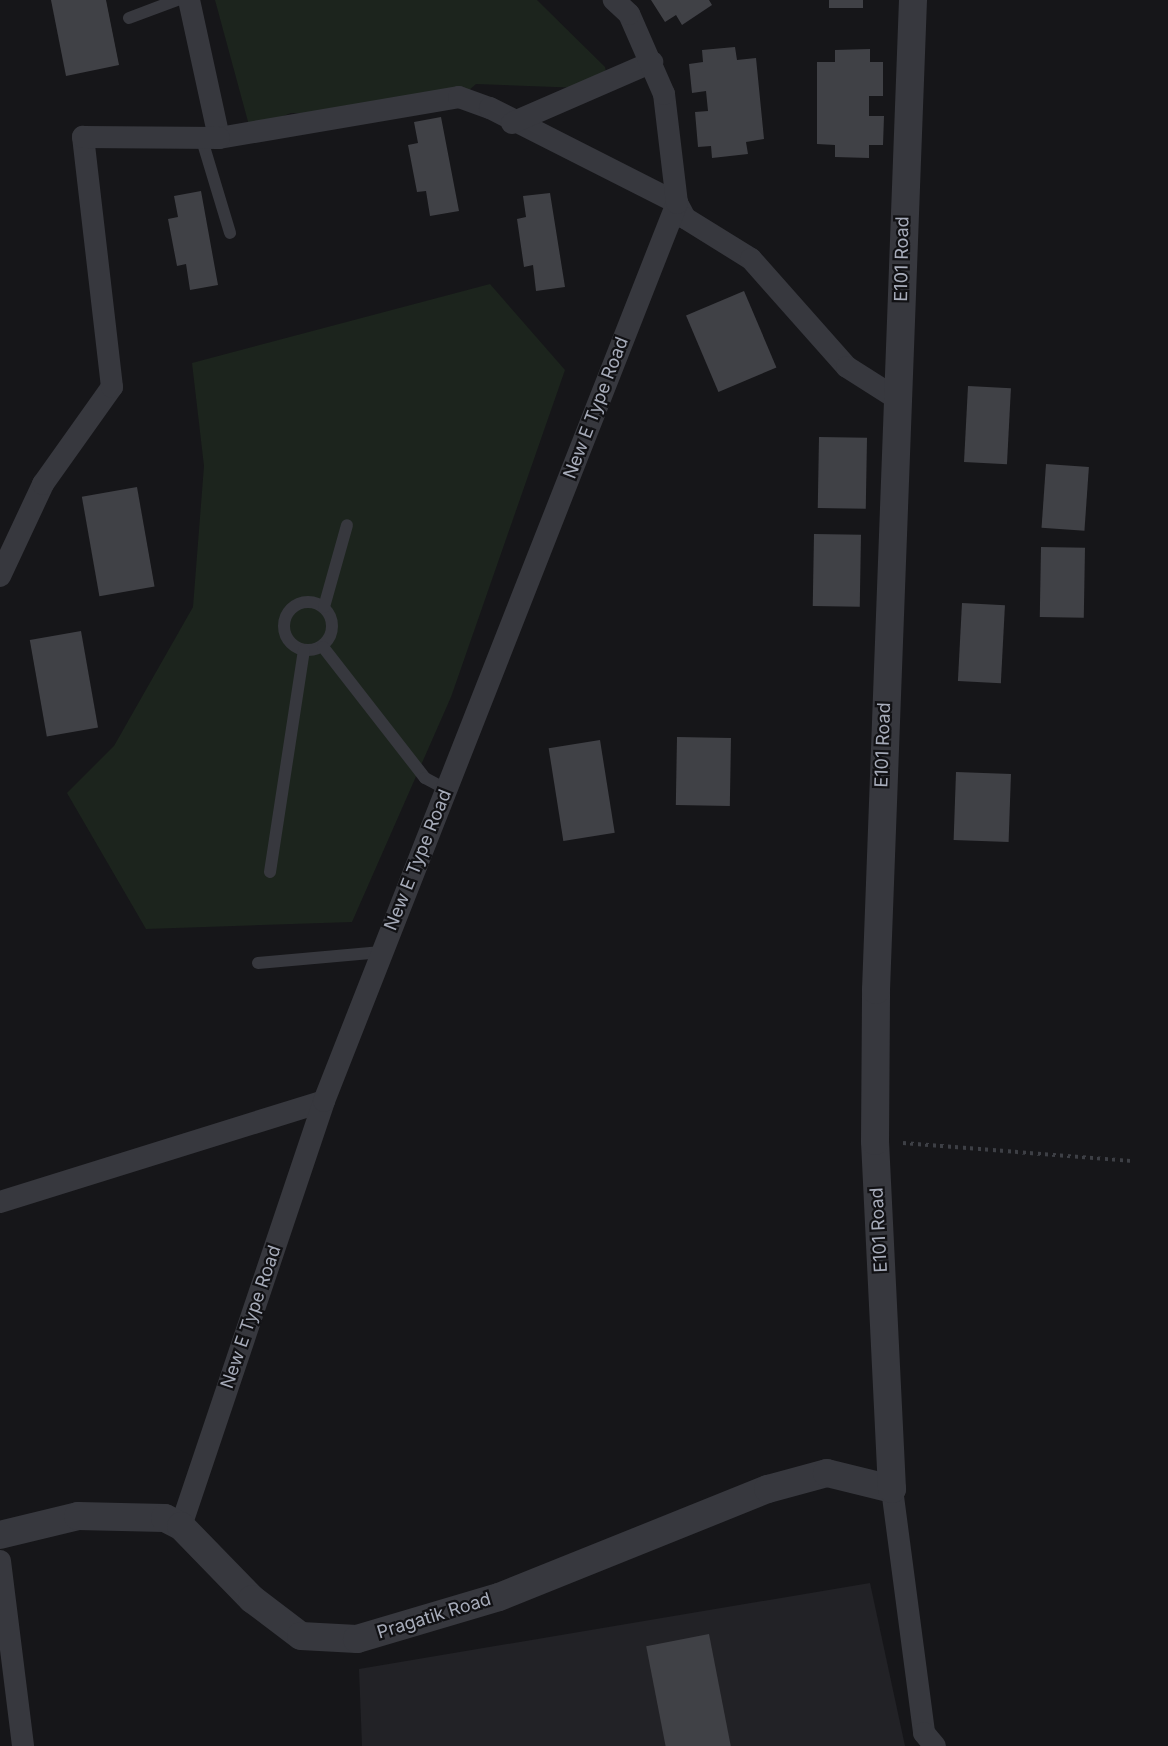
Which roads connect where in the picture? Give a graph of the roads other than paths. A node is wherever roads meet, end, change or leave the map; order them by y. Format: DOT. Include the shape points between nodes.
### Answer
graph roads {
  1 [pos="177,0"];
  2 [pos="189,0"];
  3 [pos="614,0"];
  4 [pos="913,0"];
  5 [pos="129,18"];
  6 [pos="652,62"];
  7 [pos="512,123"];
  8 [pos="211,139"];
  9 [pos="677,203"];
  10 [pos="230,233"];
  11 [pos="899,400"];
  12 [pos="347,525"];
  13 [pos="0,576"];
  14 [pos="324,607"];
  15 [pos="323,647"];
  16 [pos="304,651"];
  17 [pos="446,789"];
  18 [pos="270,872"];
  19 [pos="382,952"];
  20 [pos="258,963"];
  21 [pos="324,1101"];
  22 [pos="0,1202"];
  23 [pos="892,1489"];
  24 [pos="181,1526"];
  25 [pos="0,1535"];
  26 [pos="0,1562"];
  27 [pos="23,1746"];
  28 [pos="935,1746"];
  1 -- 5 [label="lane"];
  2 -- 8 [label="street"];
  3 -- 6 [label="street" via="629,14"];
  4 -- 11 [label="street, E101 Road"];
  6 -- 7 [label="street"];
  6 -- 9 [label="street" via="672,133"];
  7 -- 8 [label="street" via="490,108 459,97"];
  7 -- 9 [label="street"];
  8 -- 10 [label="lane"];
  8 -- 13 [label="street" via="83,137 112,387 43,484"];
  9 -- 11 [label="street" via="686,218 751,259 847,367"];
  9 -- 17 [label="street, New E Type Road"];
  11 -- 23 [label="street, E101 Road" via="886,622 875,1141"];
  12 -- 14 [label="lane"];
  14 -- 15 [label="lane" via="332,622"];
  14 -- 16 [label="lane" via="298,603 286,612 282,626 289,643"];
  15 -- 16 [label="lane"];
  15 -- 17 [label="lane" via="424,778"];
  16 -- 18 [label="lane"];
  17 -- 19 [label="street, New E Type Road"];
  19 -- 20 [label="lane"];
  19 -- 21 [label="street, New E Type Road"];
  21 -- 22 [label="street"];
  21 -- 24 [label="street, New E Type Road"];
  23 -- 24 [label="street, Pragatik Road" via="827,1473 768,1489 499,1597 357,1639 301,1636 252,1599"];
  23 -- 28 [label="street" via="924,1733"];
  24 -- 25 [label="street, Pragatik Road" via="165,1518 78,1515"];
  26 -- 27 [label="street"];
}
